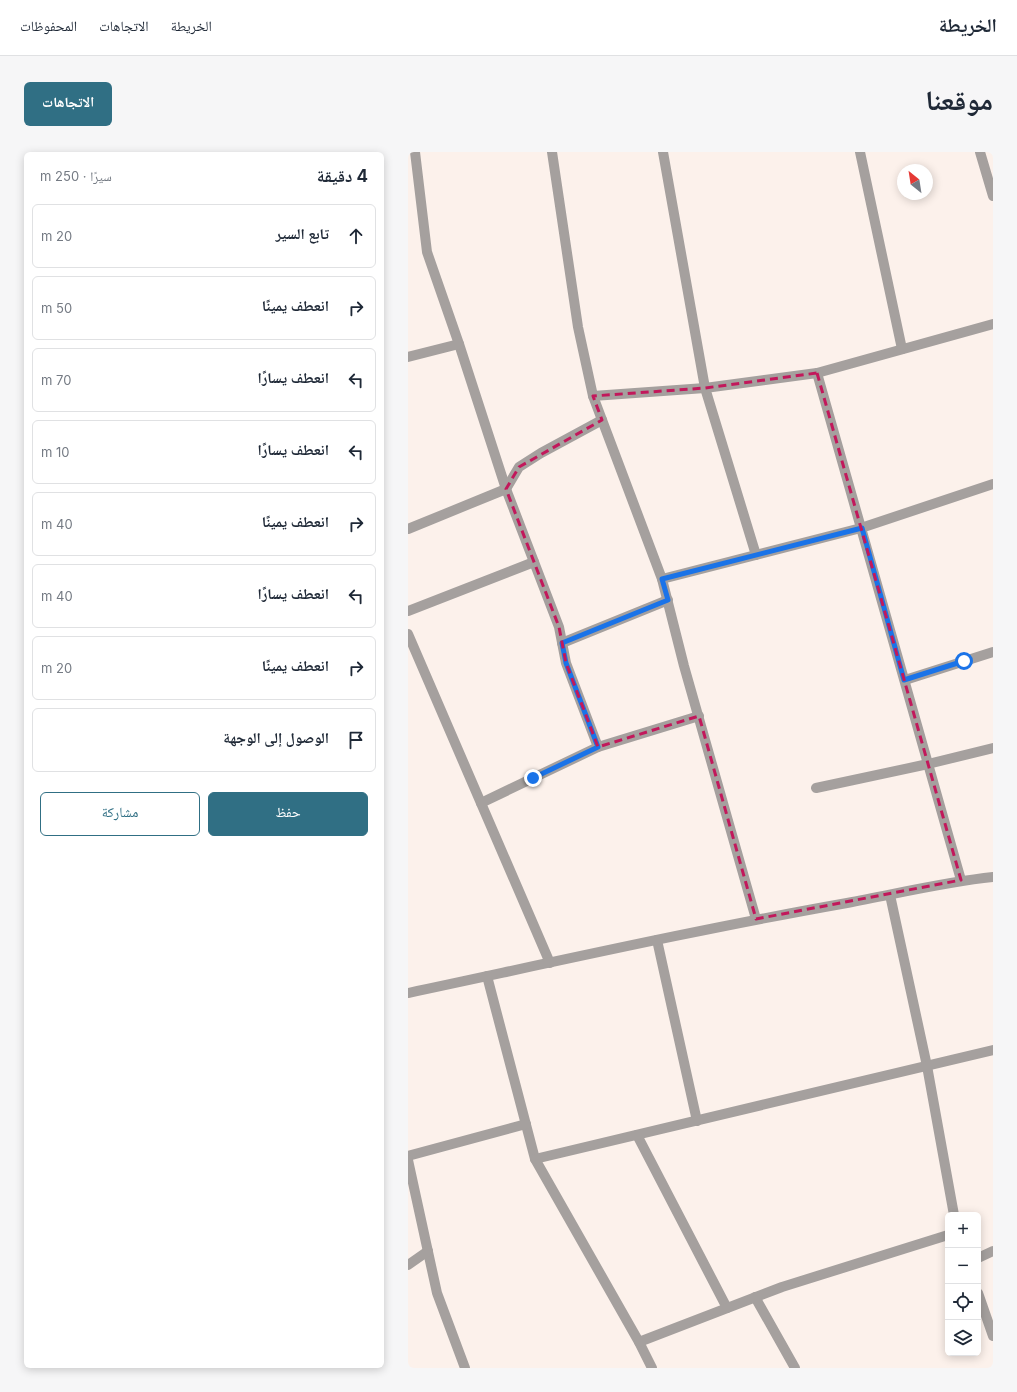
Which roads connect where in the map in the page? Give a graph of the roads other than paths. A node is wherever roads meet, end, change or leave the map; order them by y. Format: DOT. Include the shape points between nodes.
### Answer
graph roads {
  1 [pos="414,152"];
  2 [pos="552,152"];
  3 [pos="663,152"];
  4 [pos="860,152"];
  5 [pos="980,152"];
  6 [pos="993,196"];
  7 [pos="993,324"];
  8 [pos="459,344"];
  9 [pos="902,349"];
  10 [pos="408,357"];
  11 [pos="817,373"];
  12 [pos="705,388"];
  13 [pos="593,396"];
  14 [pos="602,420"];
  15 [pos="993,484"];
  16 [pos="506,488"];
  17 [pos="862,528"];
  18 [pos="408,529"];
  19 [pos="756,555"];
  20 [pos="534,562"];
  21 [pos="662,579"];
  22 [pos="668,600"];
  23 [pos="408,611"];
  24 [pos="408,634"];
  25 [pos="562,643"];
  26 [pos="993,652"];
  27 [pos="904,680"];
  28 [pos="698,716"];
  29 [pos="598,747"];
  30 [pos="993,748"];
  31 [pos="928,764"];
  32 [pos="816,788"];
  33 [pos="481,803"];
  34 [pos="993,877"];
  35 [pos="961,880"];
  36 [pos="890,895"];
  37 [pos="756,919"];
  38 [pos="657,940"];
  39 [pos="550,963"];
  40 [pos="487,976"];
  41 [pos="408,993"];
  42 [pos="993,1050"];
  43 [pos="927,1066"];
  44 [pos="697,1121"];
  45 [pos="526,1124"];
  46 [pos="637,1135"];
  47 [pos="408,1156"];
  48 [pos="535,1159"];
  49 [pos="408,1160"];
  50 [pos="953,1212"];
  51 [pos="945,1236"];
  52 [pos="993,1251"];
  53 [pos="428,1252"];
  54 [pos="981,1257"];
  55 [pos="408,1265"];
  56 [pos="755,1297"];
  57 [pos="981,1302"];
  58 [pos="727,1308"];
  59 [pos="993,1336"];
  60 [pos="639,1342"];
  61 [pos="465,1368"];
  62 [pos="652,1368"];
  63 [pos="795,1368"];
  1 -- 8 [label="street" via="428,252"];
  2 -- 13 [label="street" via="578,327"];
  3 -- 12 [label="street"];
  4 -- 9 [label="street"];
  5 -- 6 [label="street"];
  7 -- 9 [label="street"];
  8 -- 10 [label="street"];
  8 -- 16 [label="street"];
  9 -- 11 [label="street"];
  11 -- 12 [label="street"];
  11 -- 17 [label="street"];
  12 -- 13 [label="street"];
  12 -- 19 [label="street"];
  13 -- 14 [label="street"];
  14 -- 16 [label="street" via="541,452 519,467"];
  14 -- 21 [label="street"];
  15 -- 17 [label="street"];
  16 -- 18 [label="street"];
  16 -- 20 [label="street"];
  17 -- 19 [label="street"];
  17 -- 27 [label="street"];
  19 -- 21 [label="street"];
  20 -- 23 [label="street"];
  20 -- 25 [label="street" via="559,627"];
  21 -- 22 [label="street"];
  22 -- 25 [label="street"];
  22 -- 28 [label="street"];
  24 -- 33 [label="street"];
  25 -- 29 [label="street" via="566,663"];
  26 -- 27 [label="street"];
  27 -- 31 [label="street"];
  28 -- 29 [label="street"];
  28 -- 37 [label="street"];
  29 -- 33 [label="street"];
  30 -- 31 [label="street"];
  31 -- 32 [label="street"];
  31 -- 35 [label="street"];
  33 -- 39 [label="street"];
  34 -- 35 [label="street"];
  35 -- 36 [label="street"];
  36 -- 37 [label="street"];
  36 -- 43 [label="street"];
  37 -- 38 [label="street"];
  38 -- 39 [label="street"];
  38 -- 44 [label="street"];
  39 -- 40 [label="street"];
  40 -- 41 [label="street"];
  40 -- 45 [label="street"];
  42 -- 43 [label="street"];
  43 -- 44 [label="street"];
  43 -- 50 [label="street"];
  44 -- 46 [label="street"];
  45 -- 47 [label="street"];
  45 -- 48 [label="street"];
  46 -- 48 [label="street"];
  46 -- 58 [label="street"];
  48 -- 60 [label="street"];
  49 -- 53 [label="street"];
  51 -- 56 [label="street"];
  52 -- 54 [label="street"];
  53 -- 55 [label="street"];
  53 -- 61 [label="street" via="437,1293"];
  56 -- 58 [label="street"];
  56 -- 63 [label="street"];
  57 -- 59 [label="street"];
  58 -- 60 [label="street"];
  60 -- 62 [label="street"];
}
